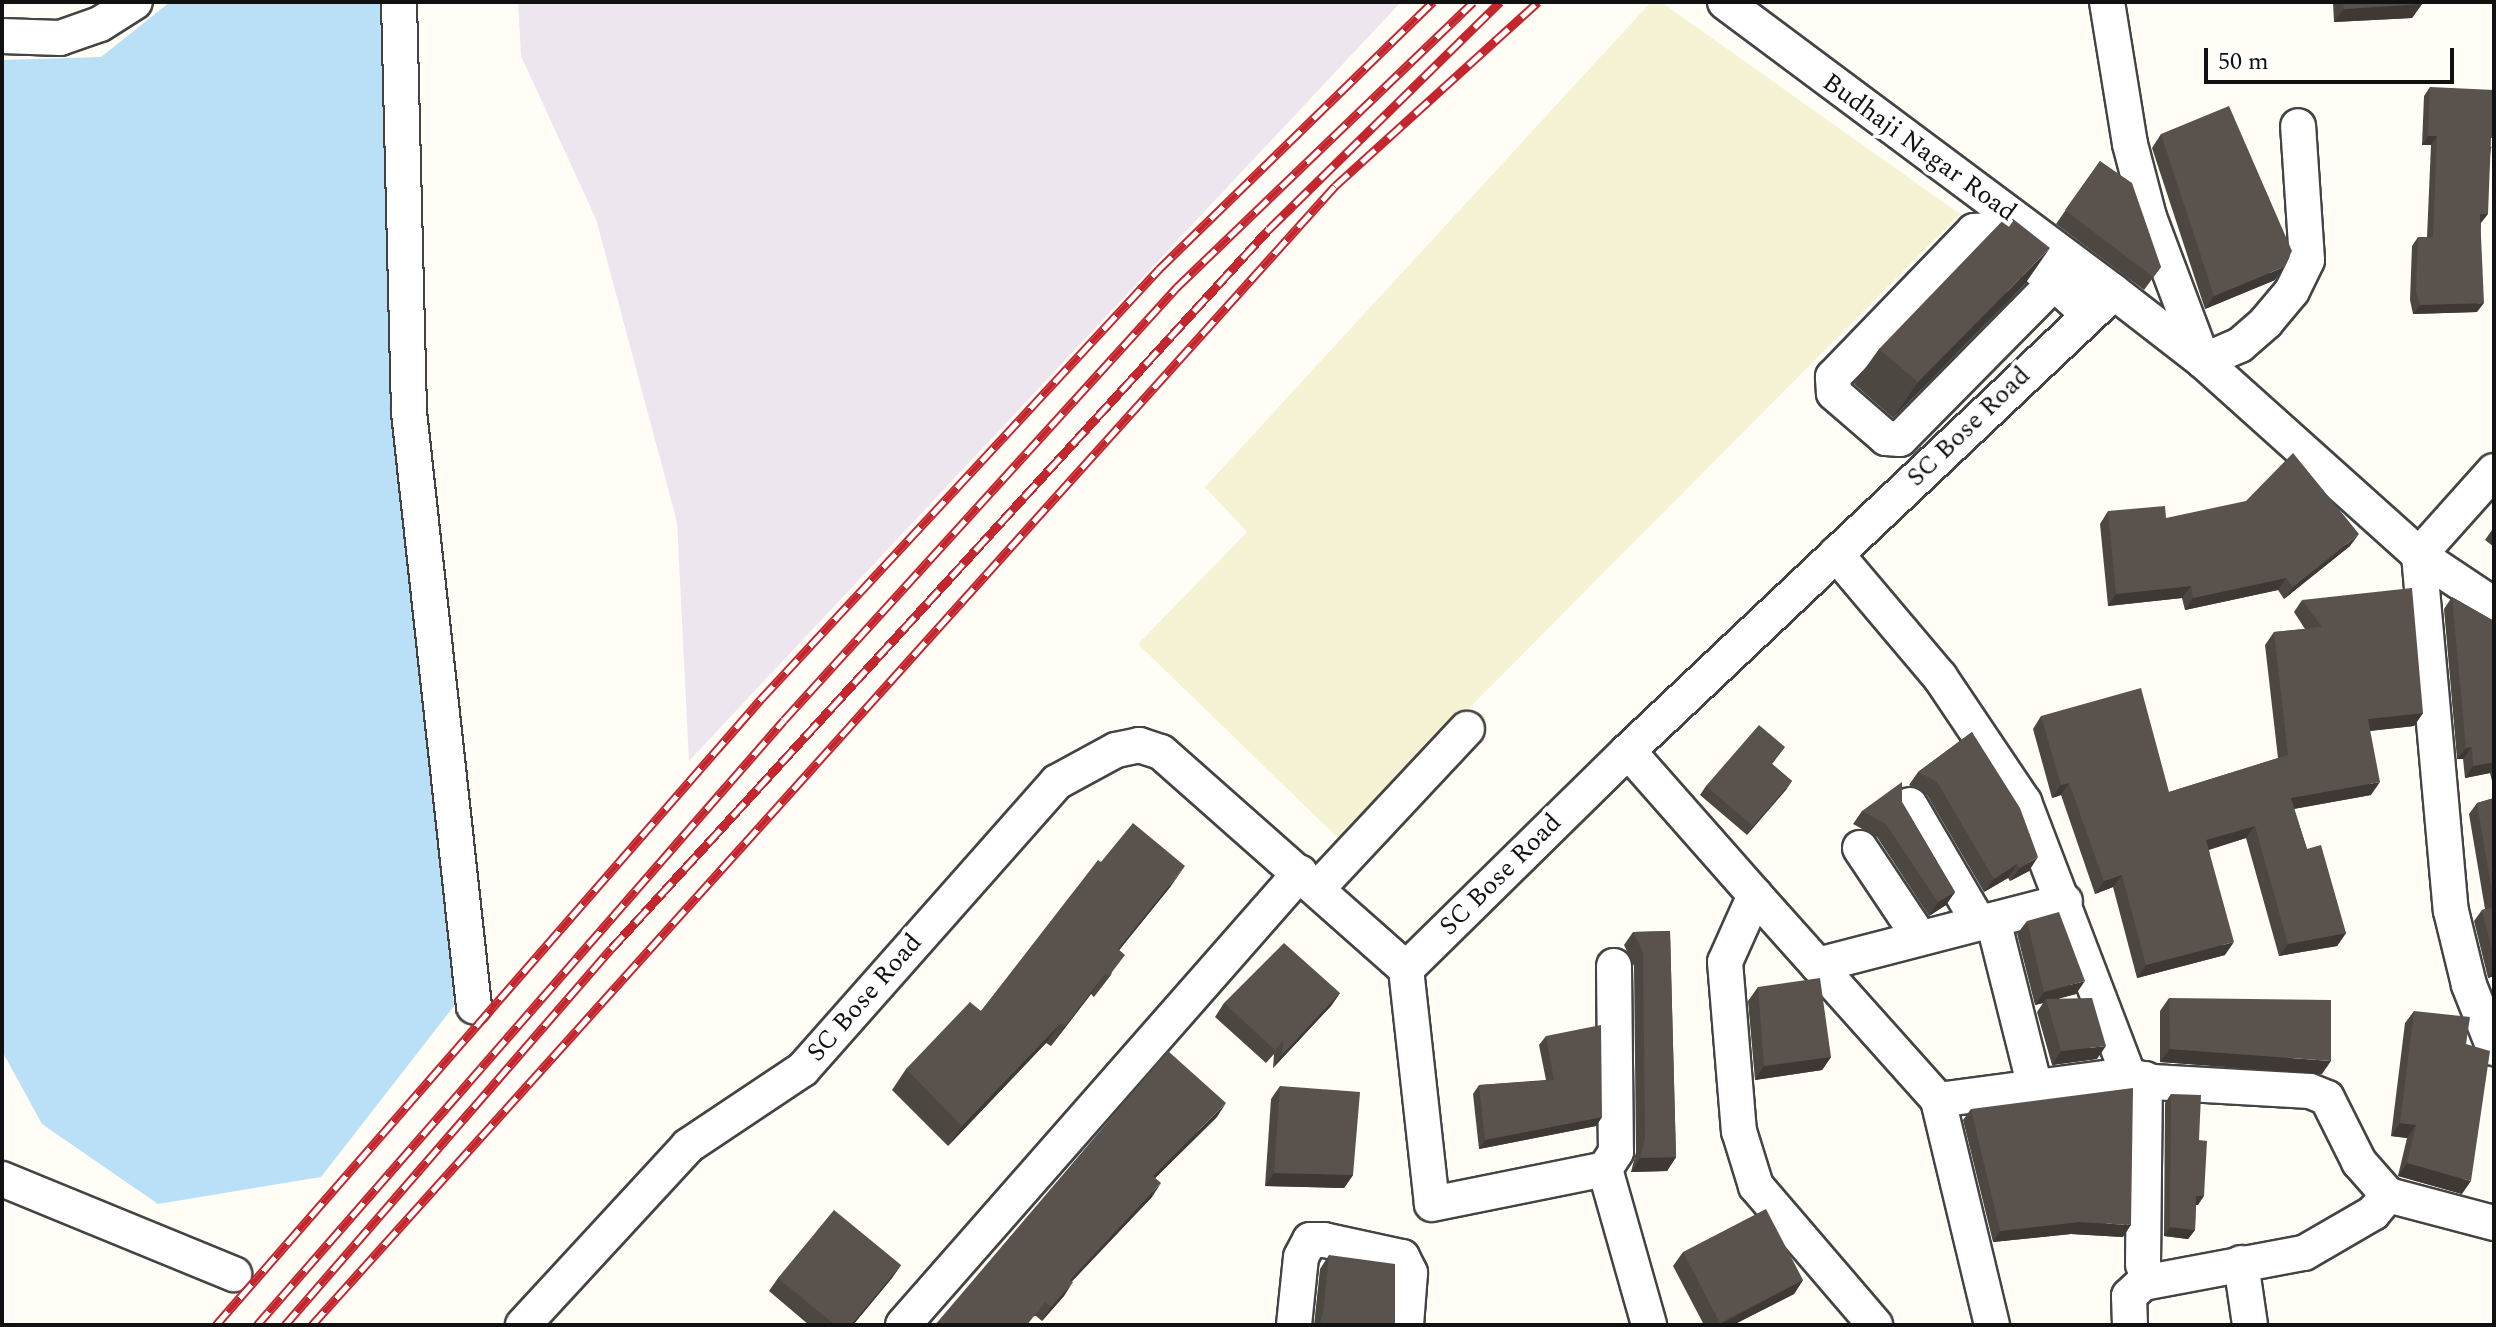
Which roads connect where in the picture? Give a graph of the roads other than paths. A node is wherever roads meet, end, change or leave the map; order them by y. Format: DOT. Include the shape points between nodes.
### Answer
graph roads {
  1 [pos="135,2"];
  2 [pos="399,2"];
  3 [pos="1725,2"];
  4 [pos="2107,2"];
  5 [pos="2,36"];
  6 [pos="2298,126"];
  7 [pos="2054,283"];
  8 [pos="2114,292"];
  9 [pos="2088,314"];
  10 [pos="2203,361"];
  11 [pos="2494,471"];
  12 [pos="1836,554"];
  13 [pos="2419,555"];
  14 [pos="2494,605"];
  15 [pos="1467,729"];
  16 [pos="1628,751"];
  17 [pos="1910,805"];
  18 [pos="1860,848"];
  19 [pos="1309,881"];
  20 [pos="1755,895"];
  21 [pos="2065,901"];
  22 [pos="1986,922"];
  23 [pos="1920,938"];
  24 [pos="1818,965"];
  25 [pos="1614,966"];
  26 [pos="1406,969"];
  27 [pos="474,1006"];
  28 [pos="2494,1048"];
  29 [pos="2136,1077"];
  30 [pos="2035,1087"];
  31 [pos="1938,1100"];
  32 [pos="1605,1169"];
  33 [pos="2,1179"];
  34 [pos="2388,1195"];
  35 [pos="2494,1223"];
  36 [pos="2241,1263"];
  37 [pos="2143,1265"];
  38 [pos="234,1274"];
  39 [pos="523,1325"];
  40 [pos="903,1325"];
  41 [pos="1294,1325"];
  42 [pos="1406,1325"];
  43 [pos="1649,1325"];
  44 [pos="1875,1325"];
  45 [pos="1992,1325"];
  46 [pos="2130,1325"];
  47 [pos="2250,1325"];
  1 -- 5 [label="street" via="100,24 60,38"];
  2 -- 27 [label="street" via="409,412"];
  3 -- 8 [label="street, Budhaji Nagar Road"];
  4 -- 10 [label="street" via="2130,144 2149,217"];
  6 -- 10 [label="street" via="2307,260 2292,291 2266,322 2240,345"];
  7 -- 7 [label="street" via="1996,230 1974,231 1833,377 1834,393 1886,438 1900,439"];
  7 -- 9 [label="street"];
  8 -- 9 [label="street, SC Bose Road"];
  8 -- 10 [label="street"];
  9 -- 12 [label="street, SC Bose Road"];
  10 -- 13 [label="street"];
  11 -- 13 [label="street"];
  12 -- 16 [label="street, SC Bose Road"];
  12 -- 21 [label="street" via="1940,677 1997,759 2024,802"];
  13 -- 14 [label="street"];
  13 -- 28 [label="street" via="2451,911 2469,985"];
  15 -- 19 [label="street"];
  16 -- 20 [label="street"];
  16 -- 26 [label="street, SC Bose Road"];
  17 -- 22 [label="street"];
  18 -- 23 [label="street"];
  19 -- 26 [label="street, SC Bose Road"];
  19 -- 39 [label="street, SC Bose Road" via="1161,752 1139,745 1084,764 1057,782 803,1069 688,1146"];
  19 -- 40 [label="street"];
  20 -- 24 [label="street"];
  20 -- 44 [label="street" via="1725,962 1739,1131 1756,1186"];
  21 -- 22 [label="street"];
  21 -- 29 [label="street"];
  22 -- 23 [label="street"];
  22 -- 30 [label="street"];
  23 -- 24 [label="street"];
  24 -- 31 [label="street"];
  25 -- 32 [label="street" via="1616,1152"];
  26 -- 32 [label="street" via="1432,1204"];
  29 -- 30 [label="street"];
  29 -- 34 [label="street" via="2254,1084 2327,1098 2359,1162"];
  29 -- 37 [label="street"];
  30 -- 31 [label="street"];
  31 -- 45 [label="street"];
  32 -- 43 [label="street"];
  33 -- 38 [label="street"];
  34 -- 35 [label="street"];
  34 -- 36 [label="street" via="2373,1213 2304,1253"];
  36 -- 46 [label="street" via="2143,1283 2129,1296"];
  36 -- 47 [label="street"];
  41 -- 42 [label="street" via="1301,1257 1310,1240 1402,1257 1410,1273"];
}
